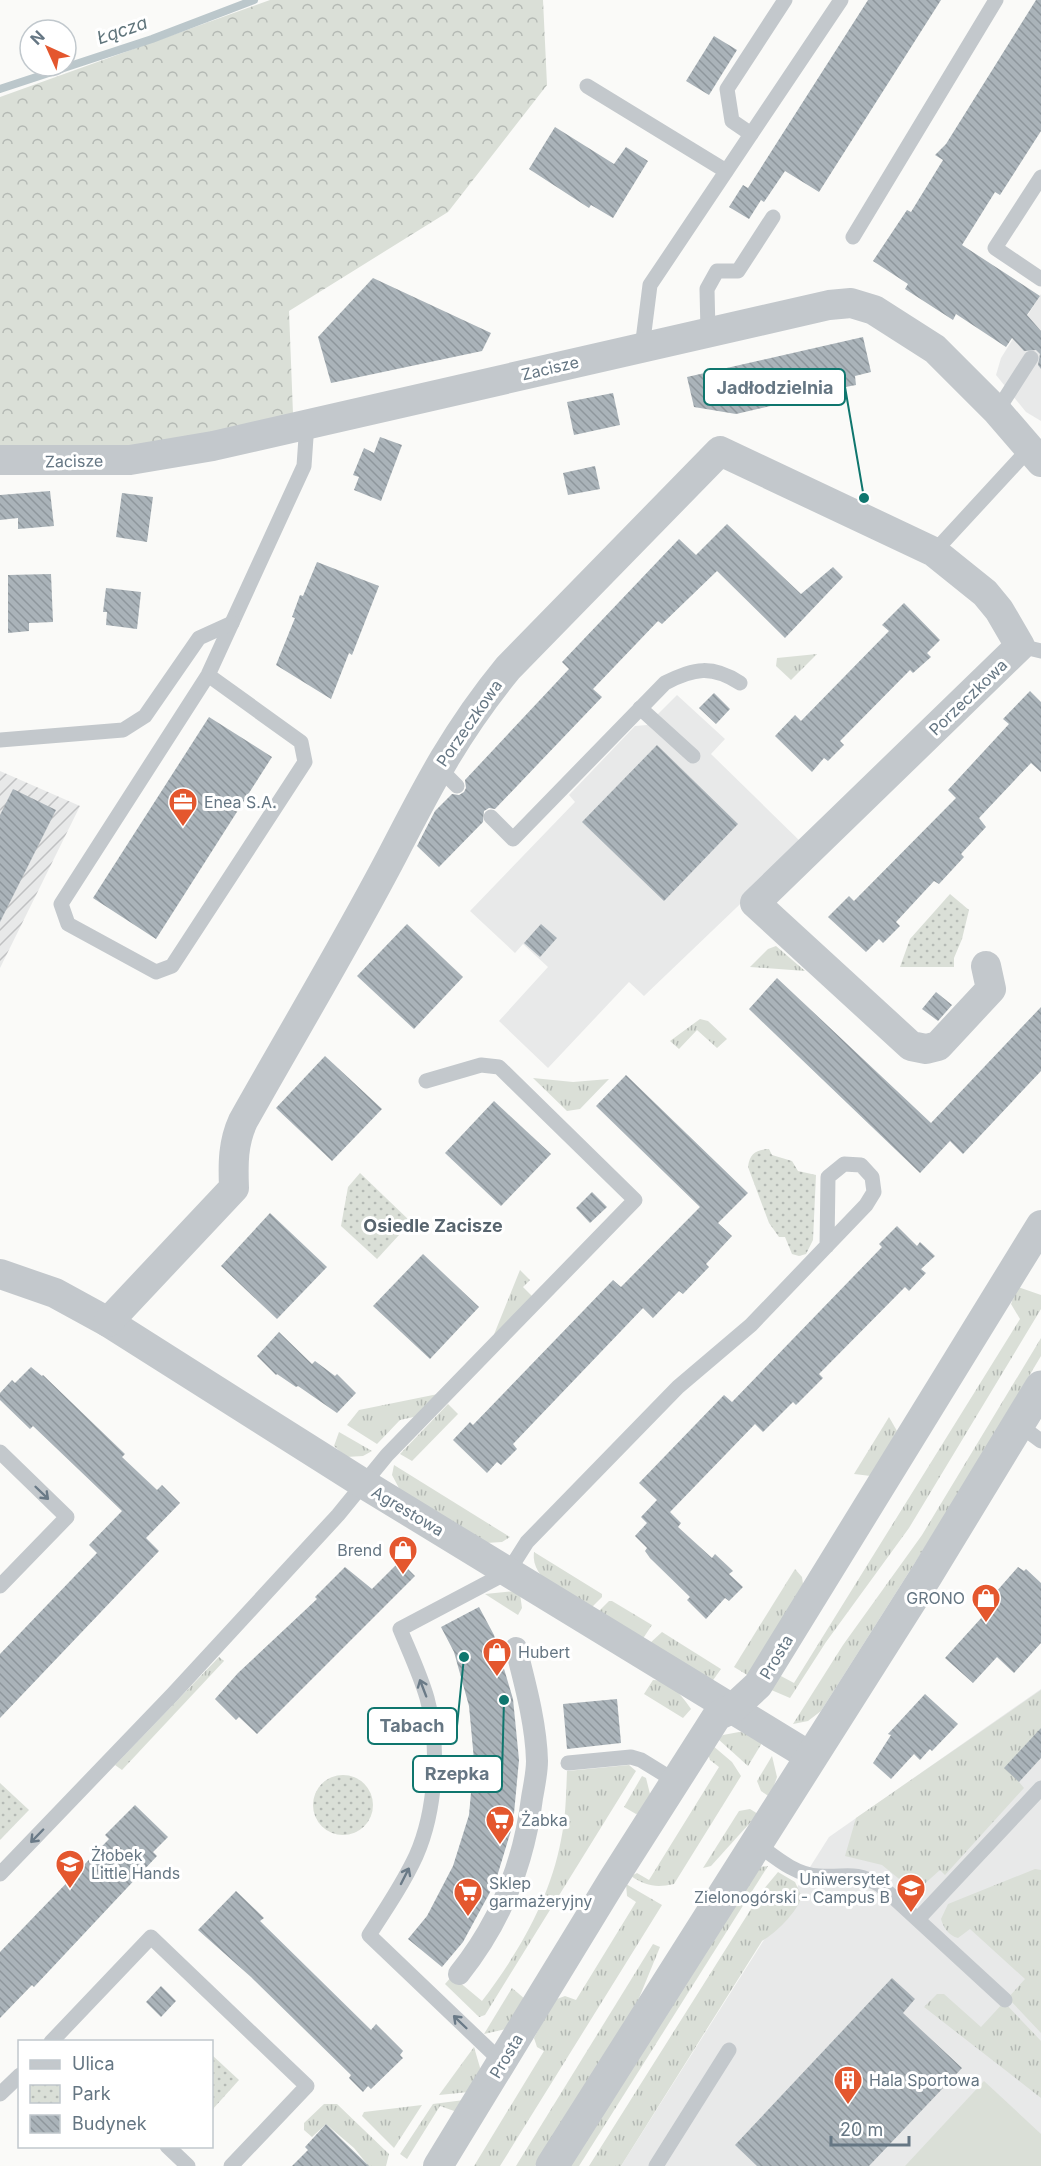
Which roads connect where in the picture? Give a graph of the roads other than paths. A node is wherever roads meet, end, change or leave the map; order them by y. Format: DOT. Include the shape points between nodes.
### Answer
graph roads {
  1 [pos="785,0"];
  2 [pos="842,0"];
  3 [pos="996,0"];
  4 [pos="586,86"];
  5 [pos="751,134"];
  6 [pos="726,171"];
  7 [pos="1041,177"];
  8 [pos="774,217"];
  9 [pos="853,237"];
  10 [pos="1041,279"];
  11 [pos="708,332"];
  12 [pos="642,348"];
  13 [pos="1031,358"];
  14 [pos="997,411"];
  15 [pos="307,423"];
  16 [pos="1035,455"];
  17 [pos="0,460"];
  18 [pos="933,552"];
  19 [pos="232,623"];
  20 [pos="1031,648"];
  21 [pos="208,675"];
  22 [pos="740,683"];
  23 [pos="640,708"];
  24 [pos="0,740"];
  25 [pos="693,756"];
  26 [pos="491,818"];
  27 [pos="986,966"];
  28 [pos="426,1081"];
  29 [pos="1041,1225"];
  30 [pos="827,1246"];
  31 [pos="0,1274"];
  32 [pos="108,1322"];
  33 [pos="1041,1386"];
  34 [pos="1030,1433"];
  35 [pos="0,1452"];
  36 [pos="364,1484"];
  37 [pos="508,1572"];
  38 [pos="0,1586"];
  39 [pos="516,1648"];
  40 [pos="732,1709"];
  41 [pos="811,1757"];
  42 [pos="568,1763"];
  43 [pos="675,1781"];
  44 [pos="1041,1788"];
  45 [pos="756,1843"];
  46 [pos="0,1874"];
  47 [pos="918,1919"];
  48 [pos="459,1974"];
  49 [pos="1005,2000"];
  50 [pos="54,2040"];
  51 [pos="729,2050"];
  52 [pos="502,2062"];
  53 [pos="18,2077"];
  54 [pos="0,2094"];
  55 [pos="169,2148"];
  56 [pos="188,2166"];
  57 [pos="231,2166"];
  58 [pos="438,2166"];
  59 [pos="552,2166"];
  60 [pos="656,2166"];
  1 -- 5 [label="lane" via="727,89 732,121"];
  2 -- 5 [label="lane"];
  3 -- 9 [label="lane"];
  4 -- 6 [label="lane"];
  5 -- 6 [label="lane"];
  6 -- 12 [label="lane" via="650,285"];
  7 -- 10 [label="lane" via="995,248"];
  8 -- 11 [label="lane" via="738,271 717,271 707,289"];
  11 -- 12 [label="street, Zacisze"];
  11 -- 14 [label="street, Zacisze" via="852,303 874,310 935,349"];
  12 -- 15 [label="street, Zacisze"];
  13 -- 14 [label="lane"];
  14 -- 16 [label="street, Zacisze"];
  15 -- 17 [label="street, Zacisze" via="213,446 130,460"];
  15 -- 19 [label="lane" via="304,466"];
  16 -- 18 [label="lane"];
  18 -- 20 [label="street, Porzeczkowa" via="984,593"];
  18 -- 32 [label="street, Porzeczkowa" via="720,451 508,668 478,704 448,776 393,854 240,1128 232,1159 234,1188"];
  19 -- 21 [label="lane"];
  19 -- 24 [label="lane" via="199,638 145,716 123,730"];
  20 -- 27 [label="street, Porzeczkowa" via="755,903 911,1046 938,1046 946,1038 991,988"];
  21 -- 21 [label="lane" via="61,904 68,924 156,972 172,966 305,762 301,741"];
  22 -- 23 [label="lane" via="721,670 686,672 665,683"];
  23 -- 25 [label="lane"];
  23 -- 26 [label="lane" via="513,839"];
  28 -- 36 [label="lane" via="481,1065 499,1067 635,1200 387,1455"];
  29 -- 40 [label="street, Prosta" via="758,1686"];
  30 -- 30 [label="lane" via="828,1177 844,1164 861,1165 872,1177 874,1192"];
  30 -- 37 [label="lane" via="751,1325 662,1403 527,1542"];
  31 -- 32 [label="street, Agrestowa" via="55,1293"];
  32 -- 36 [label="street, Agrestowa"];
  33 -- 34 [label="street"];
  34 -- 41 [label="street"];
  35 -- 38 [label="lane, one-way" via="67,1517"];
  36 -- 37 [label="street, Agrestowa"];
  36 -- 46 [label="lane, one-way" via="181,1685"];
  37 -- 40 [label="street, Agrestowa"];
  52 -- 37 [label="lane, one-way" via="369,1935 417,1854 432,1796 435,1750 427,1699 400,1629"];
  39 -- 48 [label="street" via="528,1693 537,1762 529,1828 510,1891 478,1950"];
  40 -- 41 [label="street, Agrestowa"];
  40 -- 43 [label="street, Prosta" via="717,1716"];
  41 -- 45 [label="street"];
  42 -- 43 [label="lane" via="631,1758 642,1760"];
  43 -- 52 [label="street, Prosta"];
  44 -- 47 [label="lane"];
  45 -- 47 [label="lane" via="803,1873 864,1876"];
  45 -- 59 [label="street"];
  47 -- 49 [label="lane"];
  50 -- 57 [label="lane" via="151,1937 307,2086"];
  51 -- 60 [label="lane"];
  52 -- 58 [label="street, Prosta"];
  53 -- 54 [label="lane"];
  55 -- 56 [label="lane"];
}
